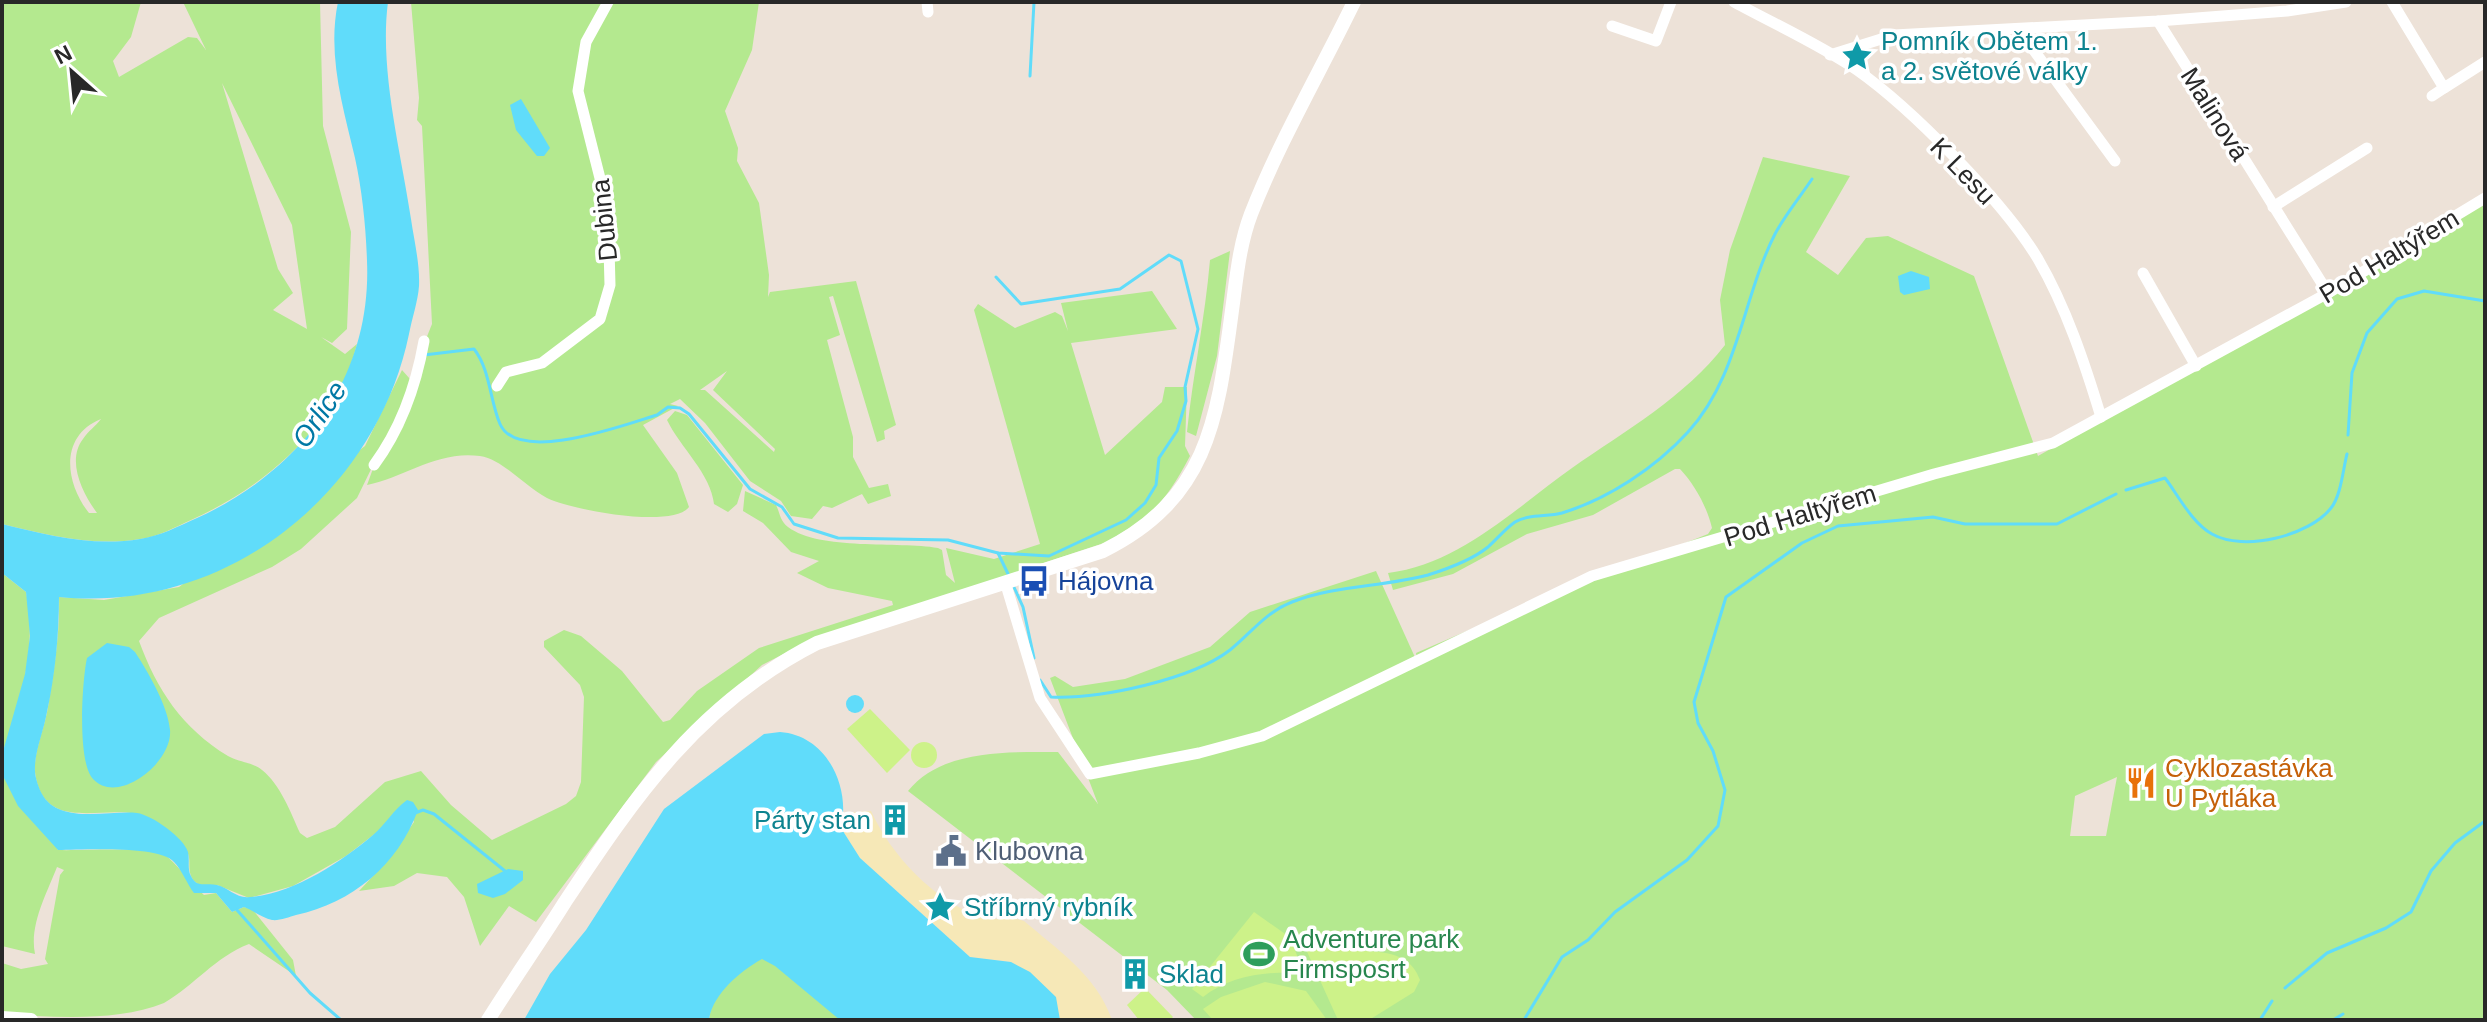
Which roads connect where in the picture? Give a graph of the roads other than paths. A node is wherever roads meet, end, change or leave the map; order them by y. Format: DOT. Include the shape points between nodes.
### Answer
graph roads {
  1 [pos="608,2"];
  2 [pos="1671,2"];
  3 [pos="1734,2"];
  4 [pos="2346,2"];
  5 [pos="2392,2"];
  6 [pos="1351,8"];
  7 [pos="2158,21"];
  8 [pos="1612,26"];
  9 [pos="2019,30"];
  10 [pos="1830,55"];
  11 [pos="2485,62"];
  12 [pos="2444,88"];
  13 [pos="2432,96"];
  14 [pos="2367,148"];
  15 [pos="2115,161"];
  16 [pos="2485,198"];
  17 [pos="2273,207"];
  18 [pos="2143,273"];
  19 [pos="2328,293"];
  20 [pos="424,341"];
  21 [pos="2196,366"];
  22 [pos="497,386"];
  23 [pos="2101,417"];
  24 [pos="374,465"];
  25 [pos="1006,585"];
  26 [pos="2,1018"];
  27 [pos="31,1020"];
  28 [pos="488,1020"];
  1 -- 22 [label="street, Dubina" via="586,42 578,91 608,210 610,285 600,319 542,363 506,372"];
  2 -- 8 [label="street" via="1656,41"];
  3 -- 10 [label="street, K Lesu"];
  4 -- 7 [label="street"];
  5 -- 12 [label="street"];
  6 -- 25 [label="street" via="1250,215 1213,422 1190,477 1166,510 1131,537"];
  7 -- 9 [label="street"];
  7 -- 17 [label="street, Malinová"];
  9 -- 10 [label="street" via="1894,35"];
  9 -- 15 [label="street"];
  10 -- 23 [label="street, K Lesu" via="1857,70 1906,112 2012,222 2052,287"];
  11 -- 12 [label="street"];
  12 -- 13 [label="street"];
  14 -- 17 [label="street"];
  16 -- 19 [label="street, Pod Haltýřem"];
  17 -- 19 [label="street, Malinová"];
  18 -- 21 [label="street"];
  19 -- 21 [label="street, Pod Haltýřem"];
  20 -- 24 [label="street" via="399,425"];
  21 -- 23 [label="street, Pod Haltýřem"];
  23 -- 25 [label="street, Pod Haltýřem" via="2029,452 1934,474 1592,576 1262,736 1090,774 1040,698"];
  25 -- 28 [label="street" via="817,643 775,664 742,689 642,788"];
  26 -- 27 [label="street"];
}
